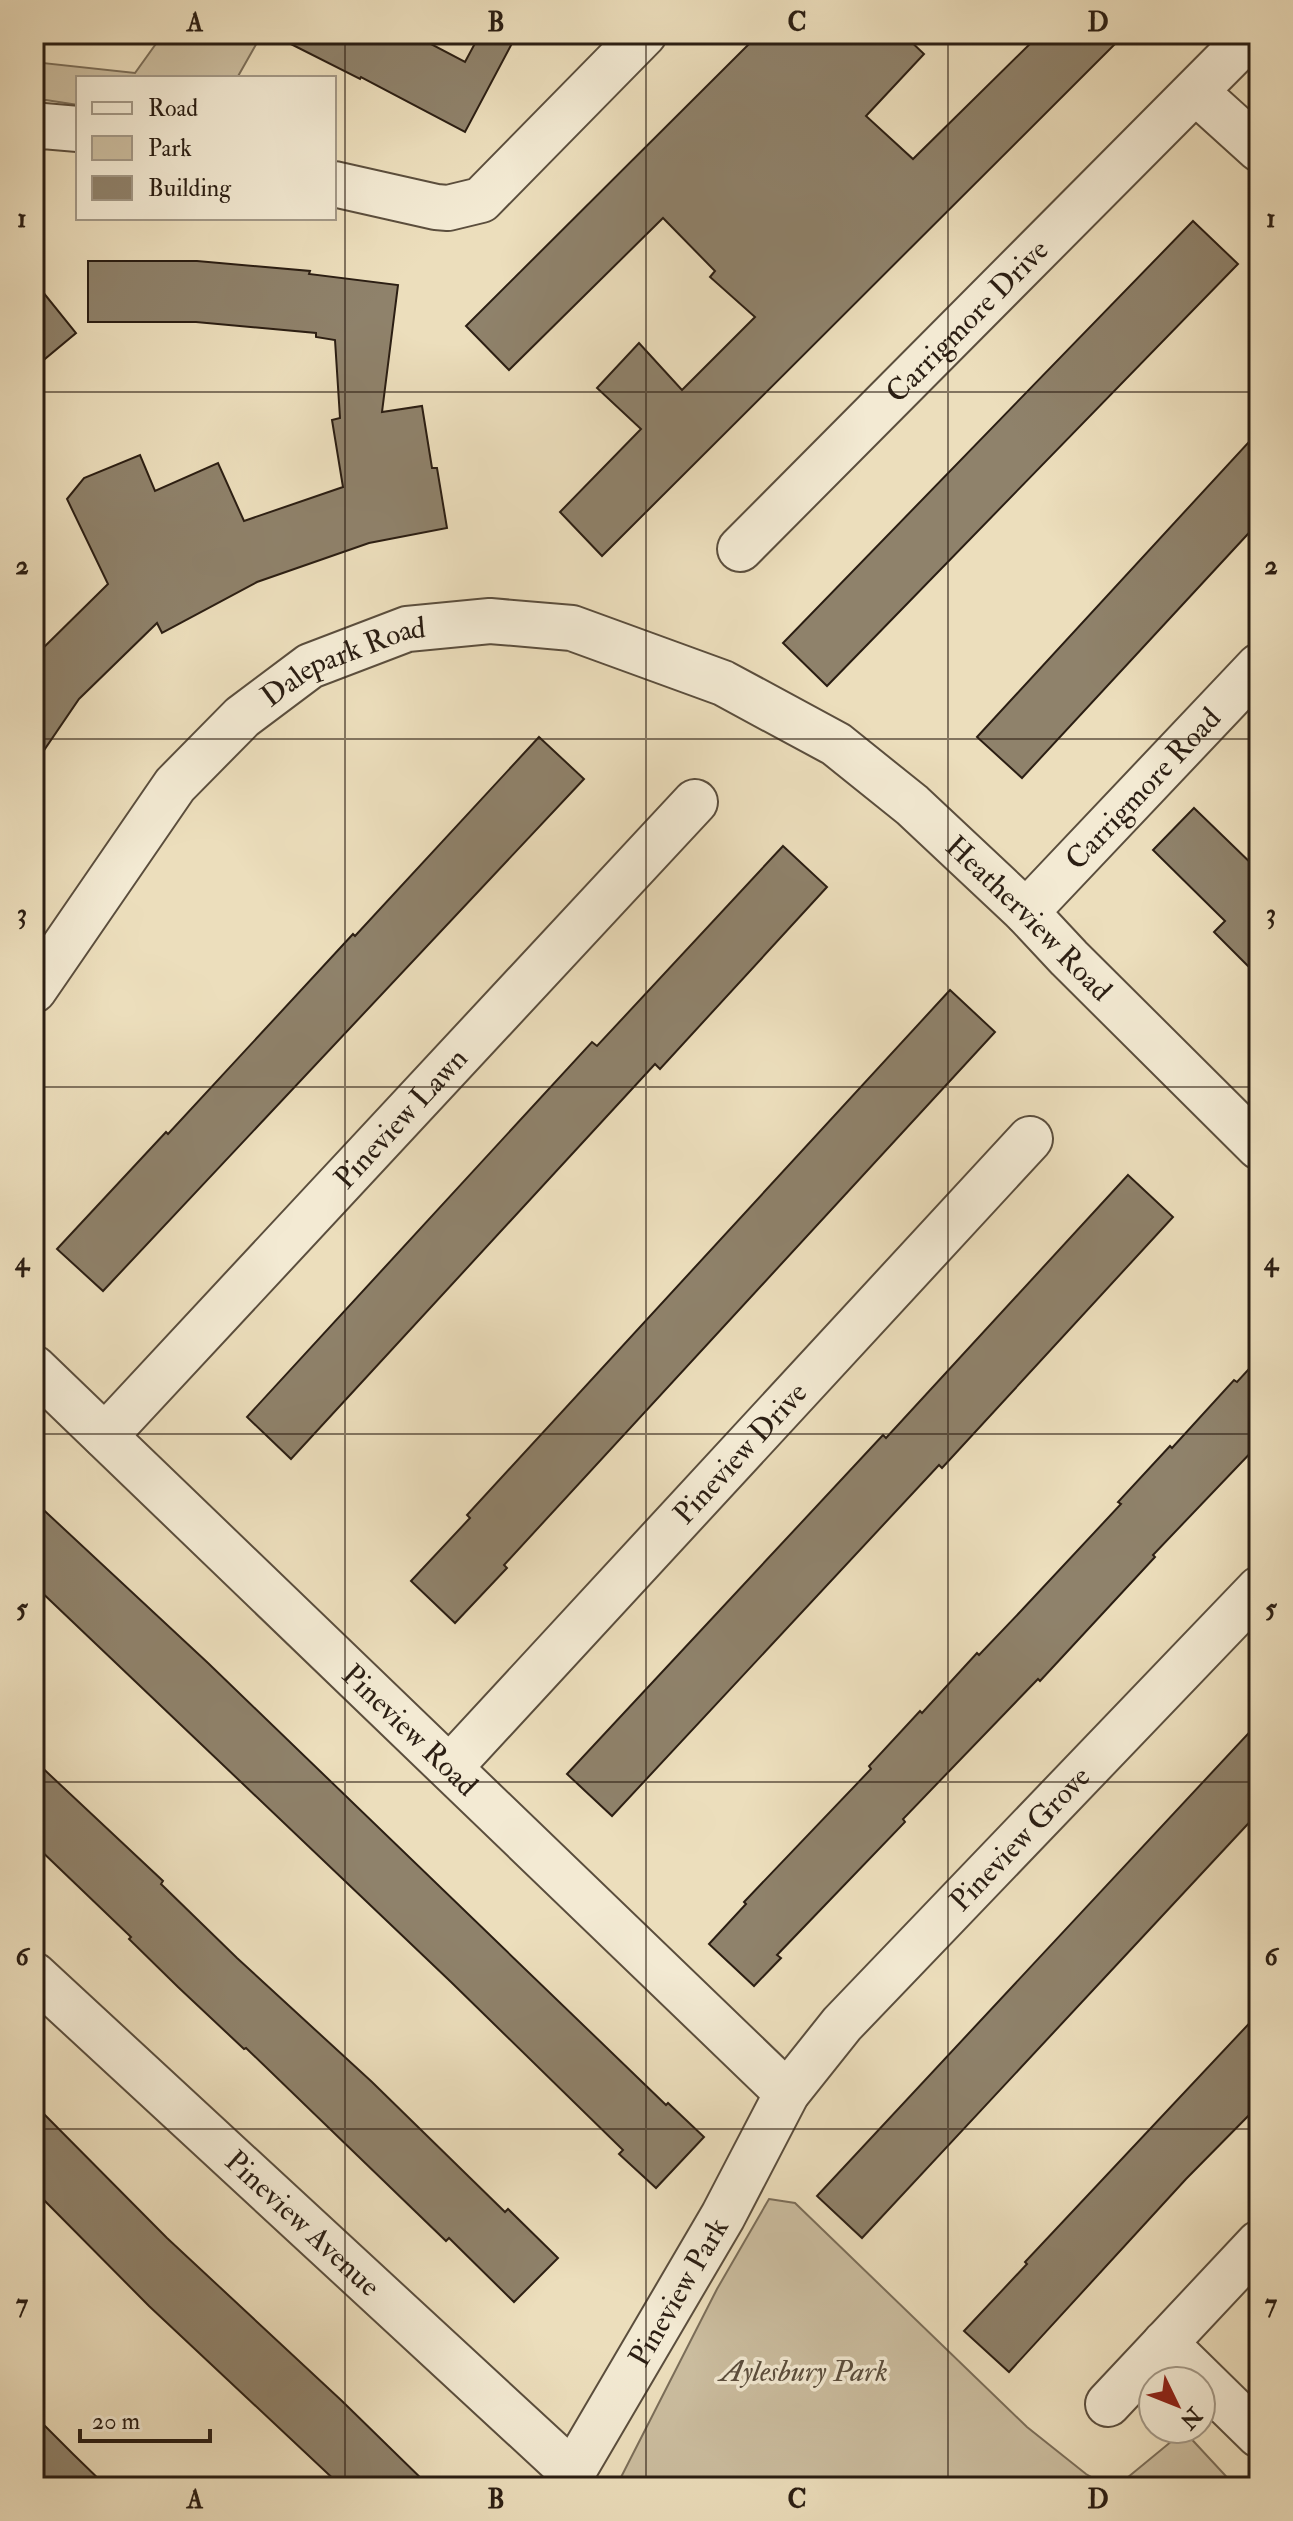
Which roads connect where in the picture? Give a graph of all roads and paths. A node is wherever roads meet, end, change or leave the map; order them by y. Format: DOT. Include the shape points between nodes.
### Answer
graph roads {
  1 [pos="644,34"];
  2 [pos="1252,34"];
  3 [pos="1196,92"];
  4 [pos="34,128"];
  5 [pos="76,129"];
  6 [pos="1259,149"];
  7 [pos="336,184"];
  8 [pos="740,549"];
  9 [pos="1259,666"];
  10 [pos="780,713"];
  11 [pos="695,802"];
  12 [pos="1026,912"];
  13 [pos="34,990"];
  14 [pos="1030,1139"];
  15 [pos="1259,1147"];
  16 [pos="34,1368"];
  17 [pos="105,1436"];
  18 [pos="1259,1589"];
  19 [pos="451,1766"];
  20 [pos="34,1975"];
  21 [pos="787,2093"];
  22 [pos="1259,2243"];
  23 [pos="1165,2343"];
  24 [pos="1108,2404"];
  25 [pos="1259,2435"];
  26 [pos="568,2480"];
  1 -- 7 [label="street" via="481,200 436,207"];
  2 -- 3 [label="street, Carrigmore Drive"];
  3 -- 6 [label="street"];
  3 -- 8 [label="street, Carrigmore Drive"];
  4 -- 5 [label="street"];
  9 -- 12 [label="street, Carrigmore Road"];
  10 -- 12 [label="street, Heatherview Road" via="836,744 902,796"];
  10 -- 13 [label="street, Dalepark Road" via="723,683 572,628 490,621 407,629 310,666 242,717 175,785"];
  11 -- 17 [label="street, Pineview Lawn"];
  12 -- 15 [label="street, Heatherview Road"];
  14 -- 19 [label="street, Pineview Drive"];
  16 -- 17 [label="street, Pineview Road"];
  17 -- 19 [label="street, Pineview Road"];
  18 -- 21 [label="street, Pineview Grove" via="842,2024"];
  19 -- 21 [label="street, Pineview Road"];
  20 -- 26 [label="street, Pineview Avenue"];
  21 -- 26 [label="street, Pineview Park" via="723,2216"];
  22 -- 23 [label="street"];
  23 -- 24 [label="street"];
  23 -- 25 [label="street"];
}
